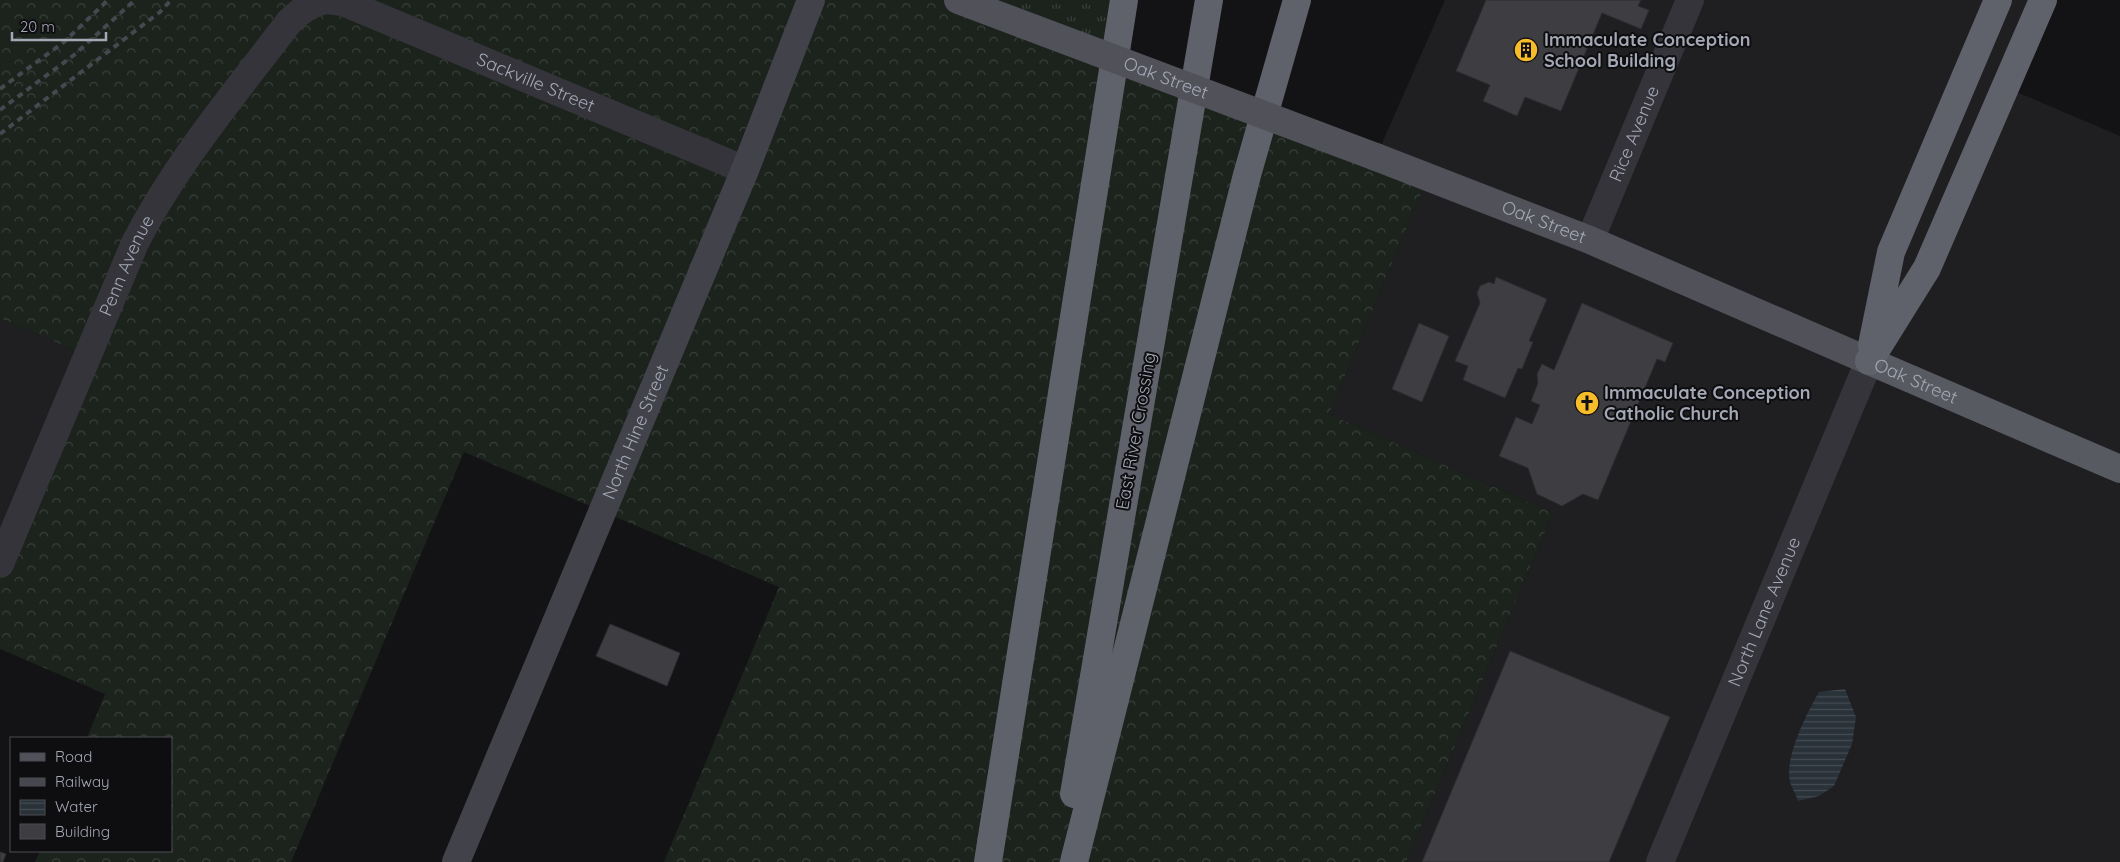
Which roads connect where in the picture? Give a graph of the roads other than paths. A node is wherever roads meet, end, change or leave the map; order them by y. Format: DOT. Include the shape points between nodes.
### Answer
graph roads {
  1 [pos="811,0"];
  2 [pos="958,0"];
  3 [pos="1124,0"];
  4 [pos="1209,0"];
  5 [pos="1297,0"];
  6 [pos="1690,0"];
  7 [pos="1998,0"];
  8 [pos="2043,0"];
  9 [pos="321,1"];
  10 [pos="745,170"];
  11 [pos="1590,240"];
  12 [pos="1869,361"];
  13 [pos="2120,469"];
  14 [pos="0,564"];
  15 [pos="456,862"];
  16 [pos="988,862"];
  17 [pos="1063,862"];
  18 [pos="1074,862"];
  19 [pos="1660,862"];
  1 -- 10 [label="main road, North Hine Street"];
  2 -- 11 [label="main road, Oak Street, bridge"];
  3 -- 16 [label="highway"];
  4 -- 17 [label="highway, East River Crossing"];
  5 -- 18 [label="highway" via="1247,175"];
  6 -- 11 [label="street, Rice Avenue"];
  7 -- 12 [label="highway" via="1891,252"];
  8 -- 12 [label="highway" via="1927,268"];
  9 -- 10 [label="street, Sackville Street" via="343,2"];
  9 -- 14 [label="street, Penn Avenue" via="289,22 209,128 149,215"];
  10 -- 15 [label="main road, North Hine Street"];
  11 -- 12 [label="main road, Oak Street"];
  12 -- 13 [label="highway, Oak Street"];
  12 -- 19 [label="street, North Lane Avenue"];
}
